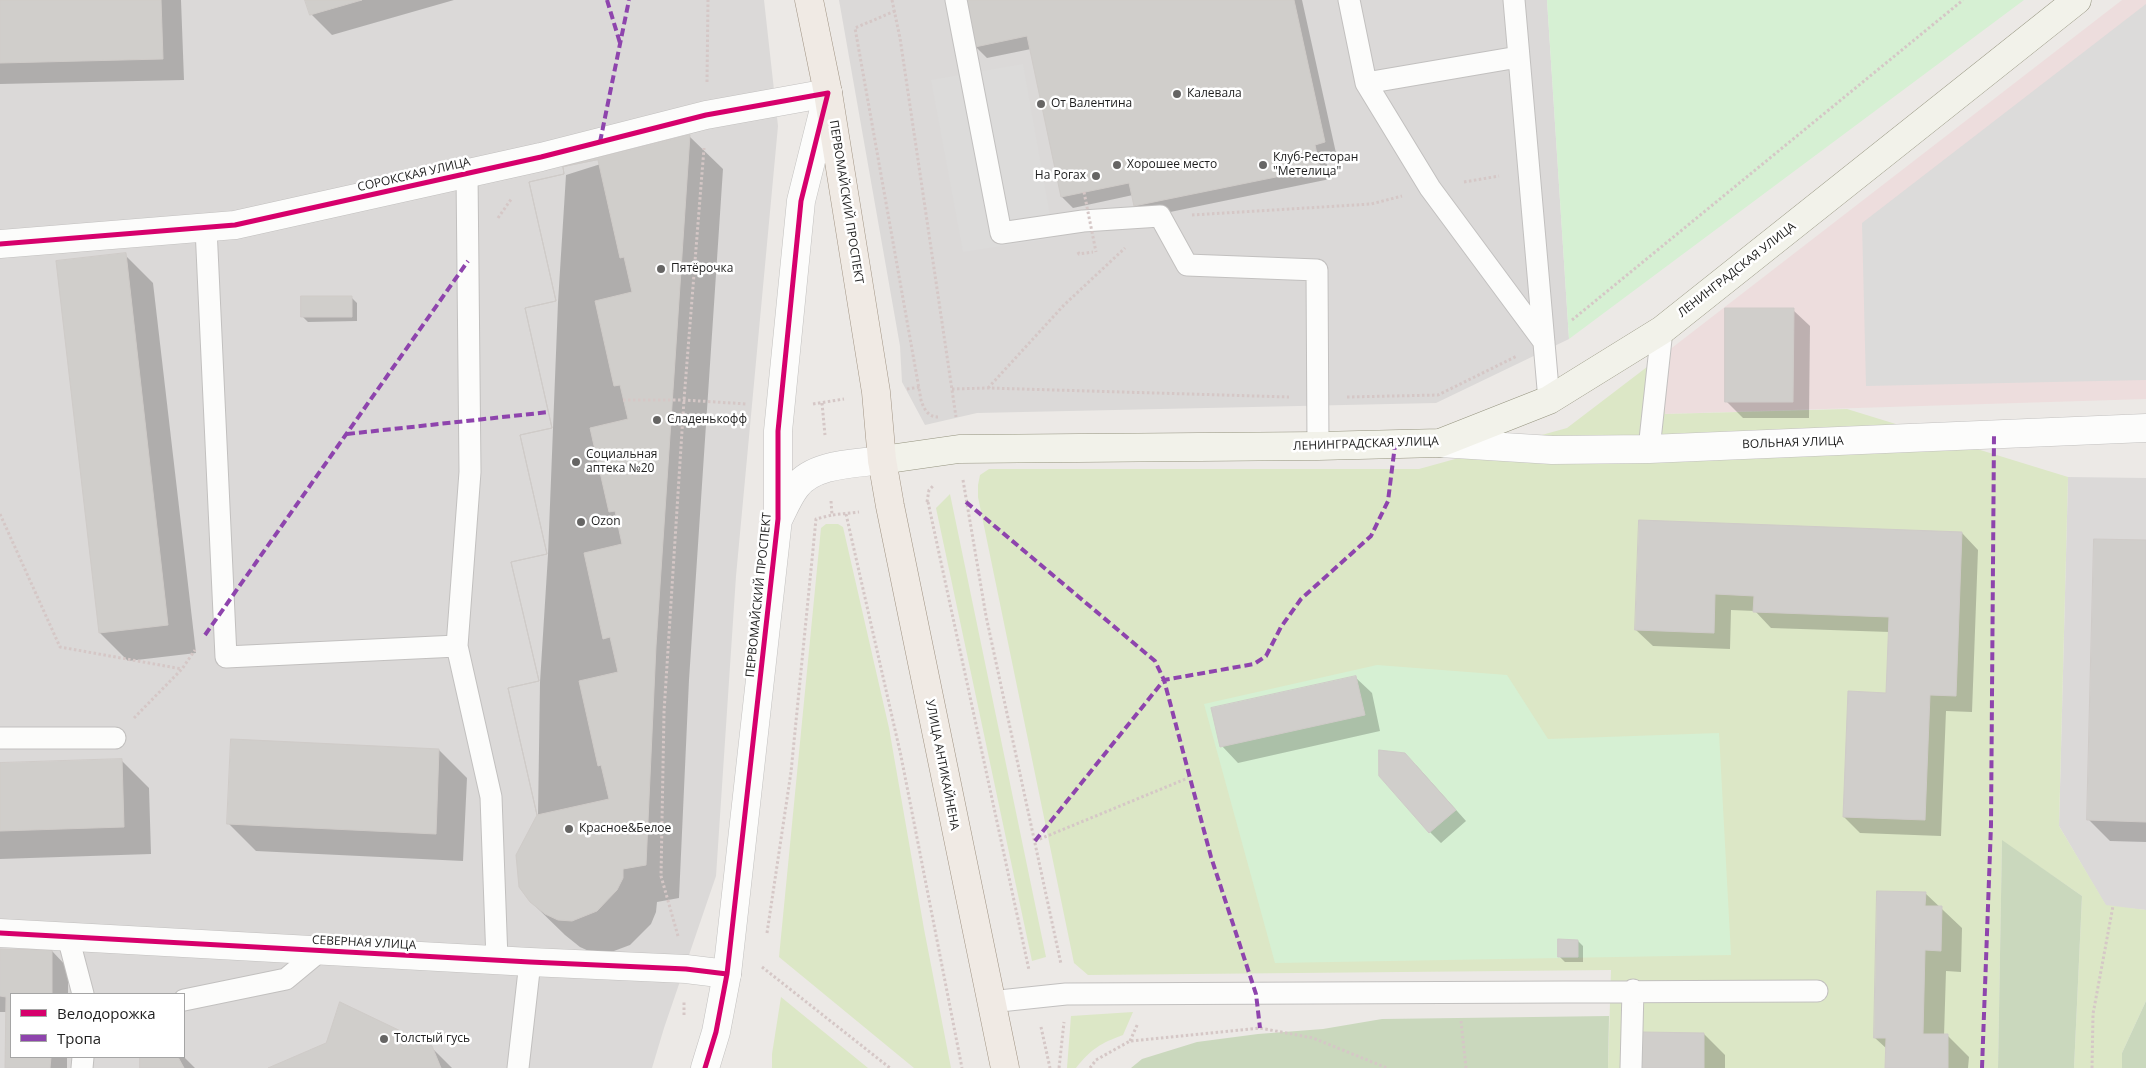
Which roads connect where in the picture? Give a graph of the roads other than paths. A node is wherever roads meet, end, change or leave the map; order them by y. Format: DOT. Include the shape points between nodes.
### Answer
graph roads {
  1 [pos="956,0"];
  2 [pos="1349,0"];
  3 [pos="1514,0"];
  4 [pos="2077,0"];
  5 [pos="813,1"];
  6 [pos="1518,57"];
  7 [pos="1366,83"];
  8 [pos="828,93"];
  9 [pos="467,173"];
  10 [pos="206,228"];
  11 [pos="0,244"];
  12 [pos="1662,330"];
  13 [pos="1544,342"];
  14 [pos="1549,400"];
  15 [pos="2146,428"];
  16 [pos="1440,443"];
  17 [pos="1318,446"];
  18 [pos="1649,449"];
  19 [pos="882,460"];
  20 [pos="778,519"];
  21 [pos="457,646"];
  22 [pos="0,738"];
  23 [pos="115,738"];
  24 [pos="0,933"];
  25 [pos="68,937"];
  26 [pos="321,950"];
  27 [pos="497,960"];
  28 [pos="530,962"];
  29 [pos="727,974"];
  30 [pos="1633,990"];
  31 [pos="1817,991"];
  32 [pos="83,993"];
  33 [pos="185,1000"];
  34 [pos="990,1002"];
  35 [pos="518,1068"];
  36 [pos="705,1068"];
  37 [pos="1005,1068"];
  38 [pos="1632,1068"];
  1 -- 17 [label="lane" via="1001,232 1083,221 1160,216 1187,265 1317,270"];
  2 -- 7 [label="lane"];
  3 -- 6 [label="lane"];
  4 -- 12 [label="main road, ЛЕНИНГРАДСКАЯ УЛИЦА"];
  5 -- 8 [label="main road, ПЕРВОМАЙСКИЙ ПРОСПЕКТ"];
  6 -- 7 [label="lane"];
  6 -- 13 [label="lane"];
  7 -- 13 [label="lane" via="1430,188"];
  8 -- 9 [label="street, СОРОКСКАЯ УЛИЦА" via="706,116"];
  8 -- 19 [label="main road, ПЕРВОМАЙСКИЙ ПРОСПЕКТ" via="876,392"];
  8 -- 20 [label="street, ПЕРВОМАЙСКИЙ ПРОСПЕКТ" via="801,201 778,431"];
  9 -- 10 [label="street, СОРОКСКАЯ УЛИЦА" via="235,226"];
  9 -- 21 [label="lane" via="470,472"];
  10 -- 11 [label="street, СОРОКСКАЯ УЛИЦА"];
  10 -- 21 [label="lane" via="226,657"];
  12 -- 14 [label="main road, ЛЕНИНГРАДСКАЯ УЛИЦА"];
  12 -- 18 [label="lane"];
  13 -- 14 [label="lane"];
  14 -- 16 [label="main road, ЛЕНИНГРАДСКАЯ УЛИЦА"];
  15 -- 18 [label="street, ВОЛЬНАЯ УЛИЦА"];
  16 -- 17 [label="main road, ЛЕНИНГРАДСКАЯ УЛИЦА"];
  16 -- 18 [label="street, ВОЛЬНАЯ УЛИЦА" via="1552,450"];
  17 -- 19 [label="main road, ЛЕНИНГРАДСКАЯ УЛИЦА" via="959,449"];
  19 -- 20 [label="street, ЛЕНИНГРАДСКАЯ УЛИЦА" via="814,472 796,486"];
  19 -- 34 [label="main road, УЛИЦА АНТИКАЙНЕНА"];
  20 -- 29 [label="street, ПЕРВОМАЙСКИЙ ПРОСПЕКТ"];
  21 -- 27 [label="lane" via="491,797"];
  22 -- 23 [label="lane"];
  24 -- 25 [label="street, СЕВЕРНАЯ УЛИЦА"];
  25 -- 26 [label="street, СЕВЕРНАЯ УЛИЦА"];
  25 -- 32 [label="lane"];
  26 -- 27 [label="street, СЕВЕРНАЯ УЛИЦА"];
  26 -- 33 [label="lane" via="286,979"];
  27 -- 28 [label="street, СЕВЕРНАЯ УЛИЦА"];
  28 -- 29 [label="street, СЕВЕРНАЯ УЛИЦА"];
  28 -- 35 [label="lane"];
  29 -- 36 [label="street, ПЕРВОМАЙСКИЙ ПРОСПЕКТ" via="716,1032"];
  30 -- 31 [label="lane"];
  30 -- 34 [label="lane" via="1066,994"];
  30 -- 38 [label="lane"];
  34 -- 37 [label="main road, УЛИЦА АНТИКАЙНЕНА"];
}
